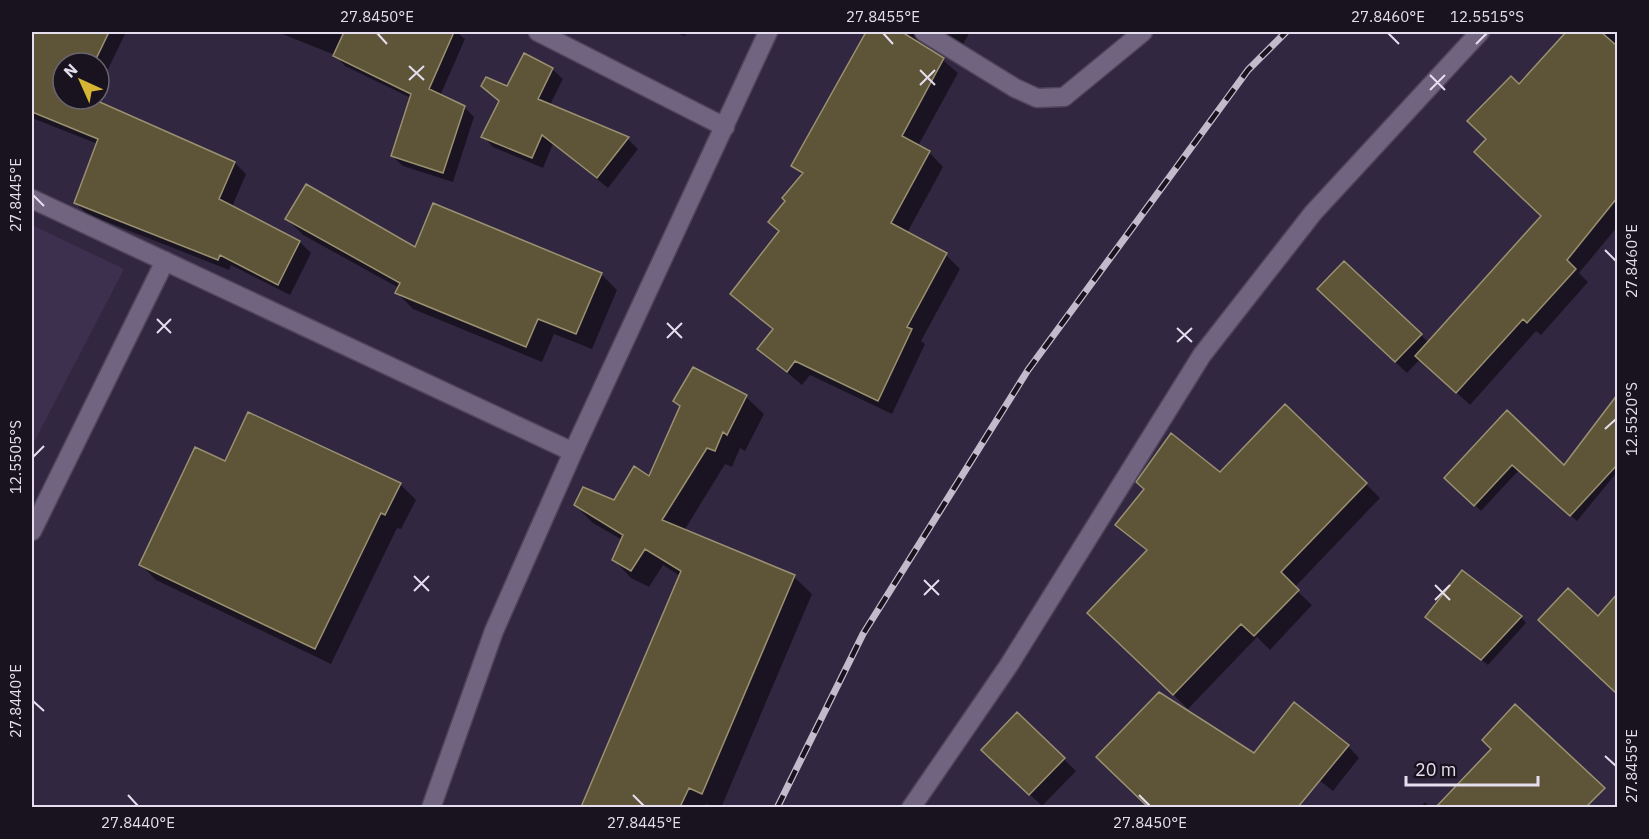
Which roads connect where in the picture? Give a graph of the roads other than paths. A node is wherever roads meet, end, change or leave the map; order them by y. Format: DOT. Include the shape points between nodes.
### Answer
graph roads {
  1 [pos="538,32"];
  2 [pos="768,32"];
  3 [pos="924,32"];
  4 [pos="1143,32"];
  5 [pos="1480,32"];
  6 [pos="724,127"];
  7 [pos="32,199"];
  8 [pos="165,261"];
  9 [pos="573,452"];
  10 [pos="32,531"];
  11 [pos="431,807"];
  12 [pos="911,807"];
  1 -- 6 [label="street"];
  2 -- 6 [label="street"];
  3 -- 4 [label="street" via="1037,98 1064,97"];
  5 -- 12 [label="street" via="1313,213 1202,355 1009,665"];
  6 -- 9 [label="street"];
  7 -- 8 [label="street"];
  8 -- 9 [label="street"];
  8 -- 10 [label="street"];
  9 -- 11 [label="street" via="494,631"];
}
